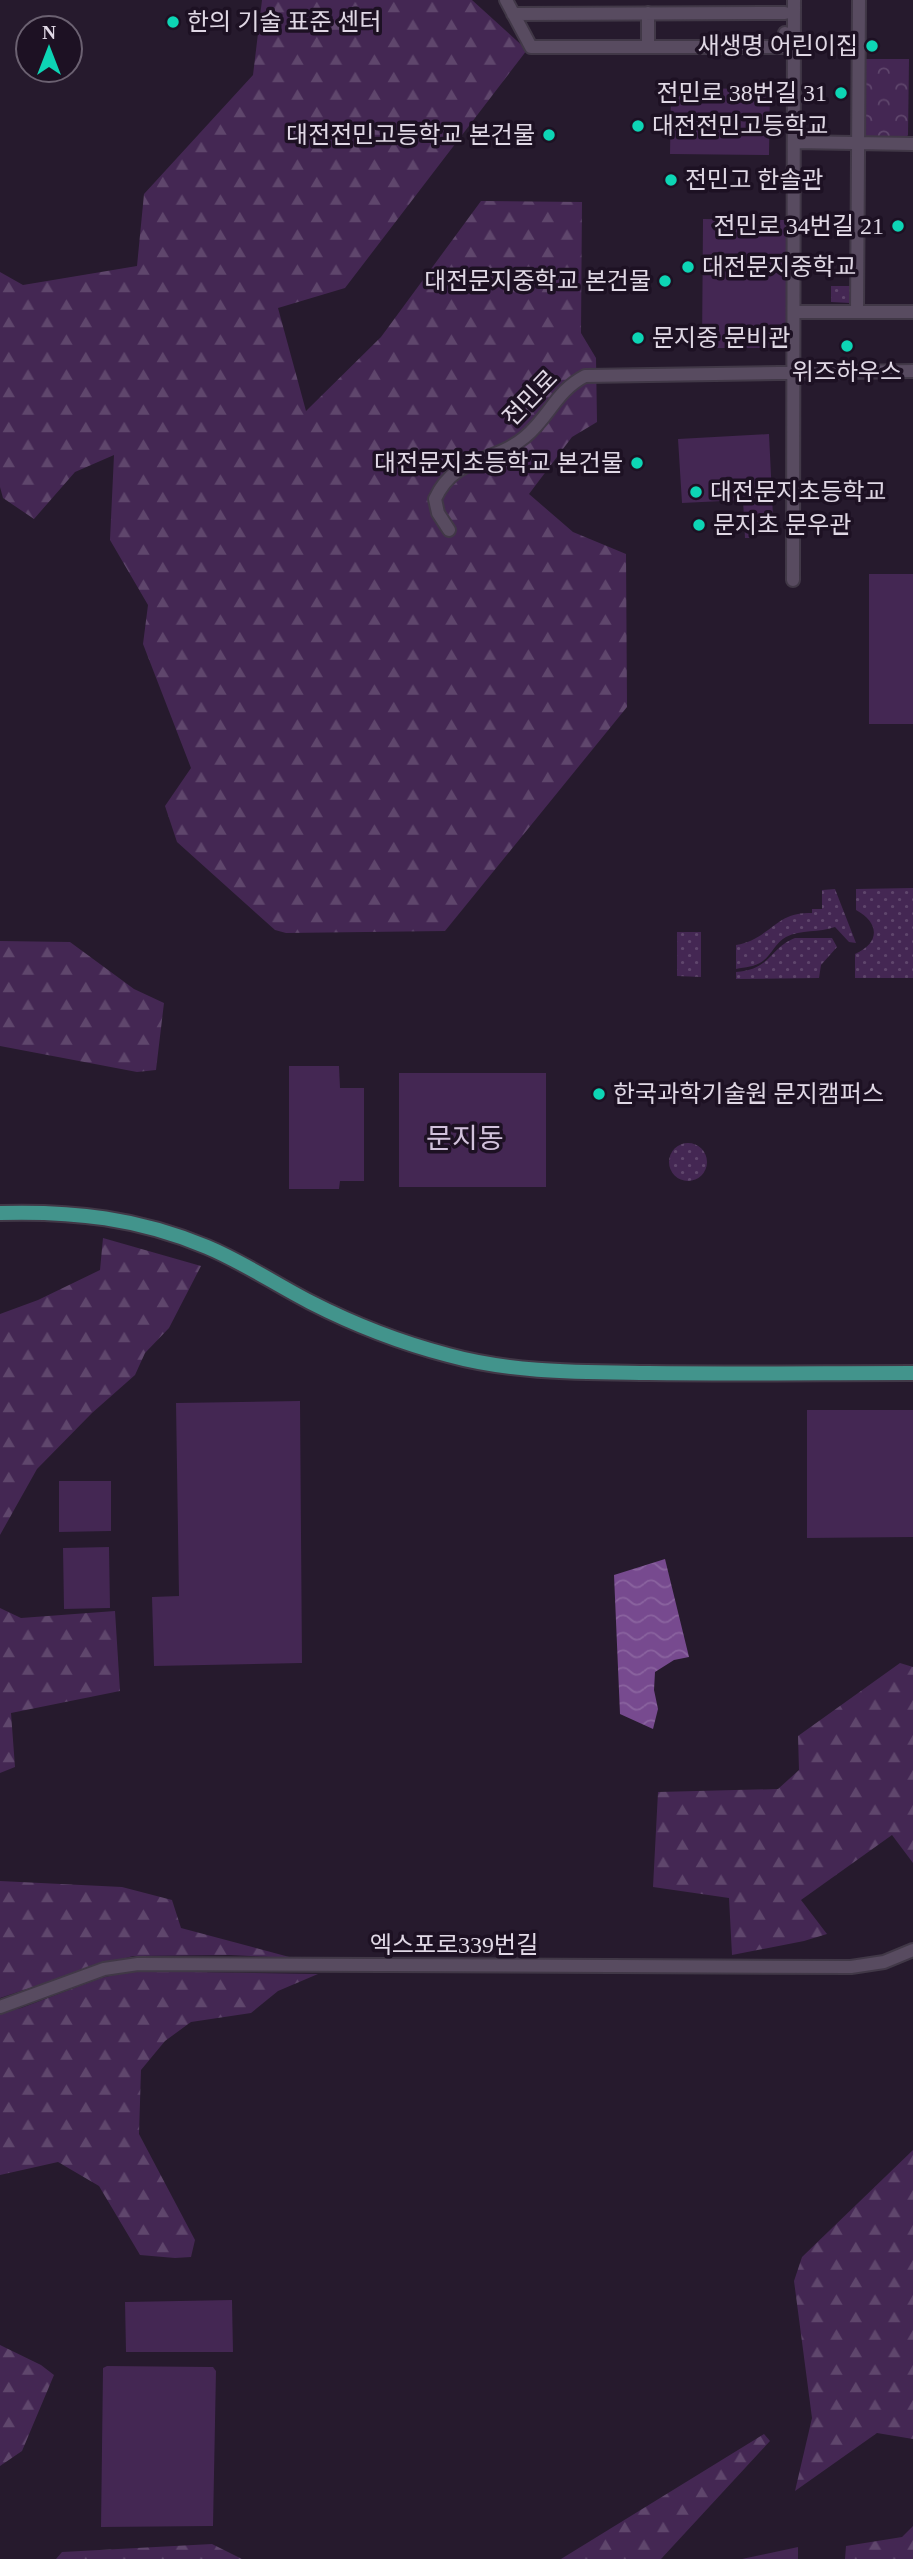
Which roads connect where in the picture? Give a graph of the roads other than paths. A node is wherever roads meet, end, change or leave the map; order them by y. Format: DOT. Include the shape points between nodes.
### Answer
graph roads {
  1 [pos="506,0"];
  2 [pos="794,0"];
  3 [pos="859,0"];
  4 [pos="612,7"];
  5 [pos="785,7"];
  6 [pos="648,13"];
  7 [pos="513,14"];
  8 [pos="648,47"];
  9 [pos="794,142"];
  10 [pos="858,143"];
  11 [pos="913,144"];
  12 [pos="794,312"];
  13 [pos="857,312"];
  14 [pos="913,312"];
  15 [pos="794,372"];
  16 [pos="913,372"];
  17 [pos="449,530"];
  18 [pos="793,580"];
  19 [pos="0,1213"];
  20 [pos="913,1373"];
  21 [pos="913,1950"];
  22 [pos="0,2007"];
  1 -- 7 [label="street"];
  2 -- 9 [label="street"];
  3 -- 10 [label="street"];
  4 -- 6 [label="street"];
  4 -- 7 [label="street"];
  5 -- 6 [label="street"];
  5 -- 8 [label="street" via="785,47"];
  6 -- 8 [label="street"];
  7 -- 8 [label="street" via="531,47"];
  9 -- 10 [label="street"];
  9 -- 12 [label="street"];
  10 -- 11 [label="street"];
  10 -- 13 [label="street"];
  12 -- 13 [label="street"];
  12 -- 15 [label="street"];
  13 -- 14 [label="street"];
  15 -- 16 [label="street, 전민로"];
  15 -- 17 [label="street, 전민로" via="585,376 570,384 523,439 450,475 435,499"];
  15 -- 18 [label="street"];
  19 -- 20 [label="main road" via="51,1212 141,1224 230,1257 312,1303 383,1333 448,1356 509,1367 594,1372"];
  21 -- 22 [label="street, 엑스포로339번길" via="884,1962 851,1967 138,1964 104,1969"];
}
